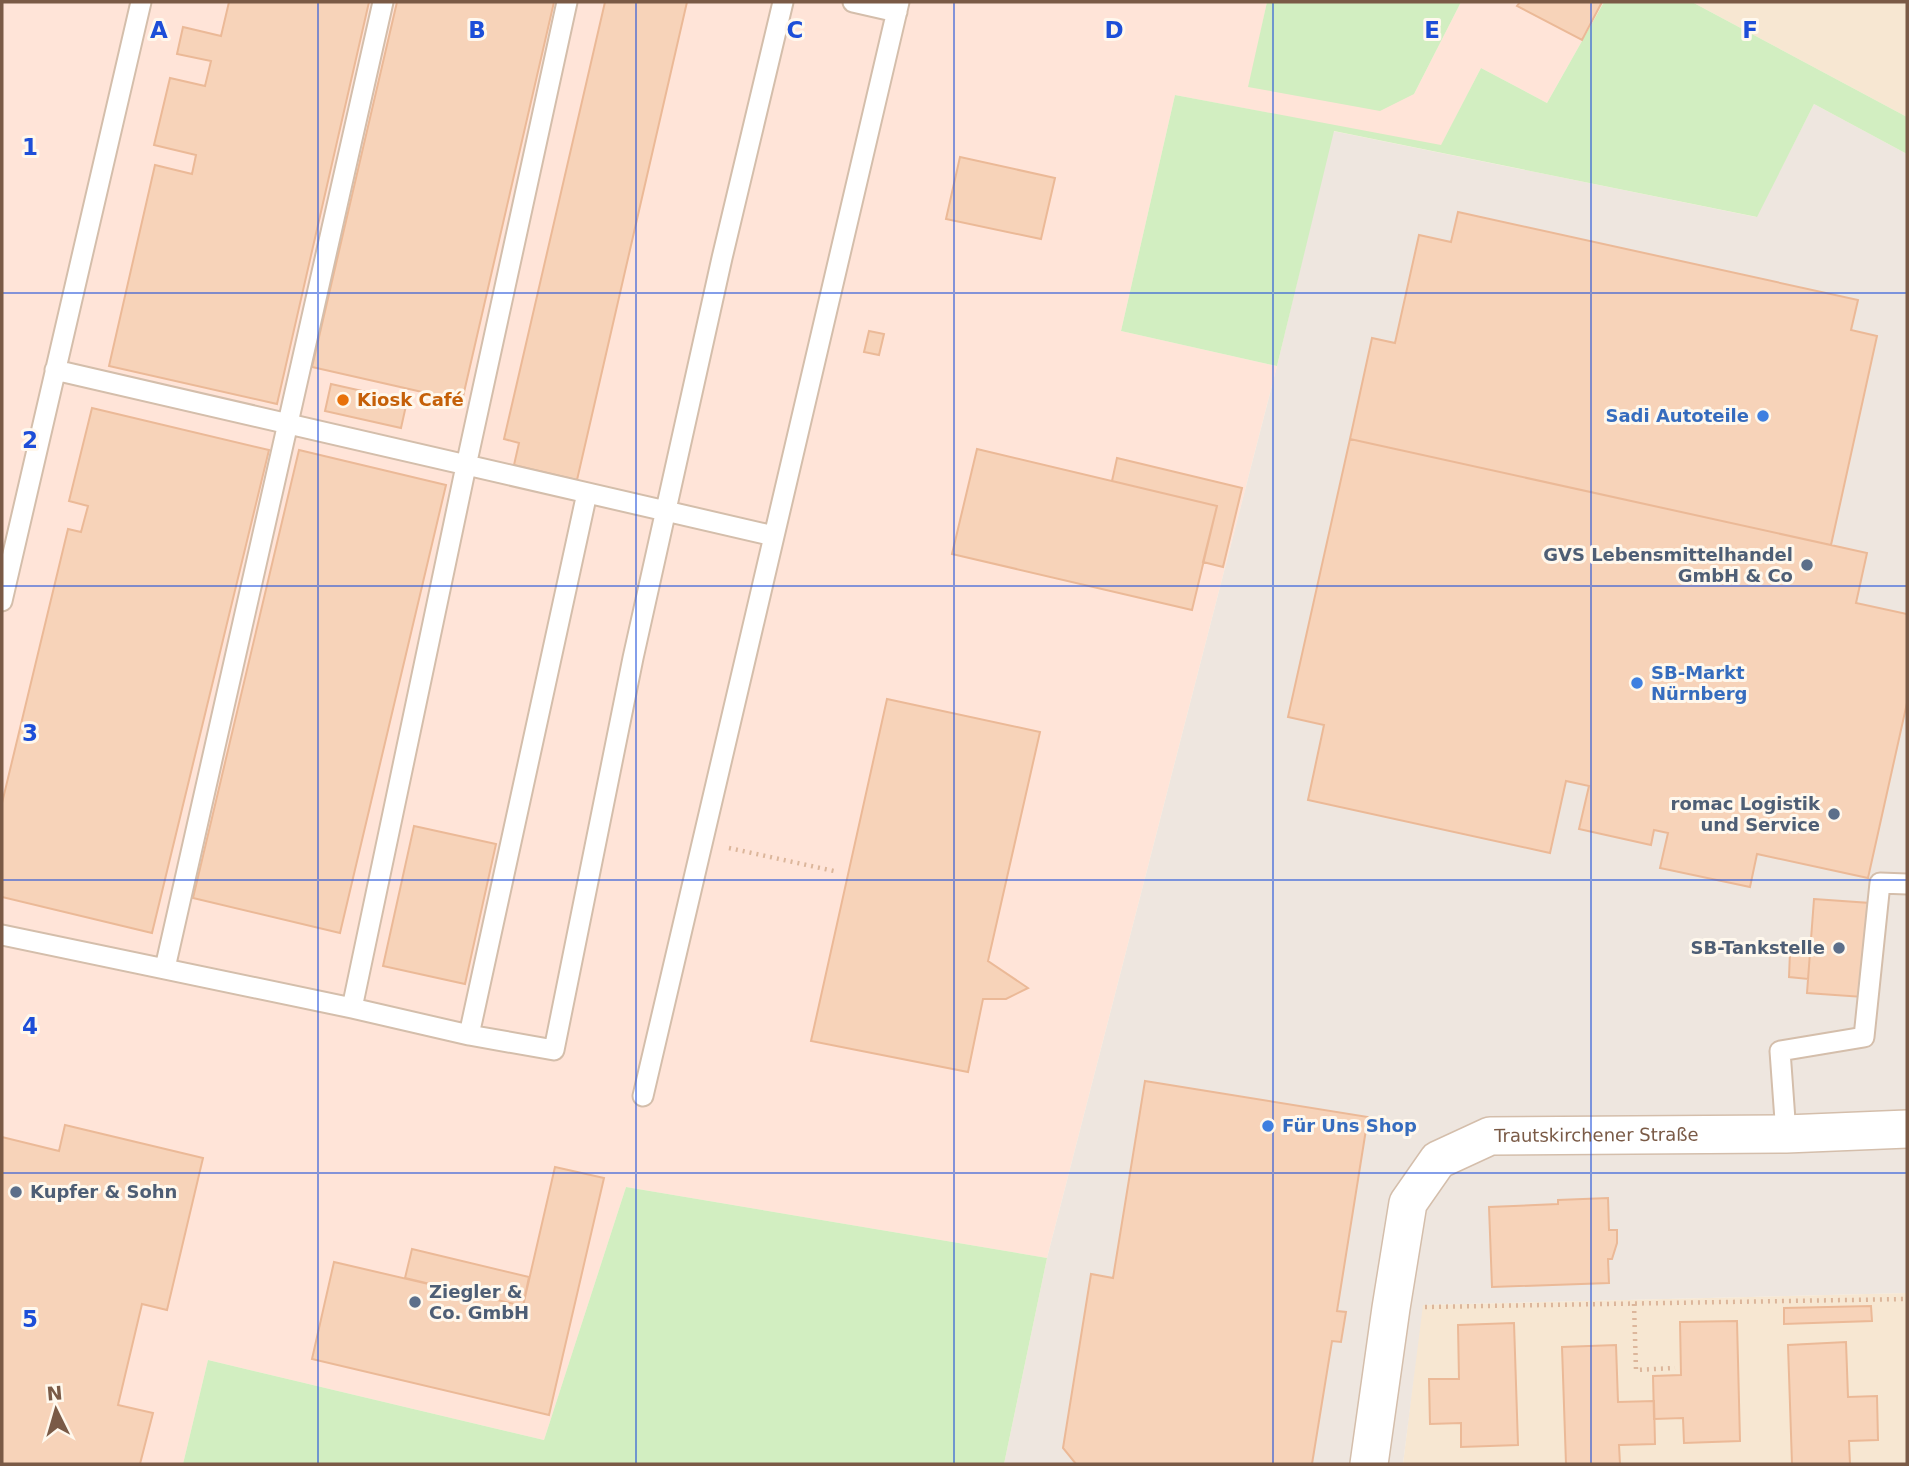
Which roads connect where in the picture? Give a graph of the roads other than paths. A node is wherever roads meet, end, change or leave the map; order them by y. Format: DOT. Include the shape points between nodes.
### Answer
graph roads {
  1 [pos="141,2"];
  2 [pos="383,2"];
  3 [pos="567,2"];
  4 [pos="783,2"];
  5 [pos="853,2"];
  6 [pos="898,7"];
  7 [pos="55,370"];
  8 [pos="288,424"];
  9 [pos="466,466"];
  10 [pos="587,493"];
  11 [pos="666,512"];
  12 [pos="774,536"];
  13 [pos="2,601"];
  14 [pos="1907,884"];
  15 [pos="2,935"];
  16 [pos="164,968"];
  17 [pos="352,1008"];
  18 [pos="469,1035"];
  19 [pos="643,1096"];
  20 [pos="1907,1129"];
  21 [pos="1786,1134"];
  22 [pos="1369,1464"];
  1 -- 7 [label="lane"];
  2 -- 8 [label="lane"];
  3 -- 9 [label="lane"];
  4 -- 11 [label="lane"];
  5 -- 6 [label="lane"];
  6 -- 12 [label="lane"];
  7 -- 8 [label="lane"];
  7 -- 13 [label="lane"];
  8 -- 9 [label="lane"];
  8 -- 16 [label="lane"];
  9 -- 10 [label="lane"];
  9 -- 17 [label="lane"];
  10 -- 11 [label="lane"];
  10 -- 18 [label="lane"];
  11 -- 12 [label="lane"];
  11 -- 18 [label="lane" via="554,1050"];
  12 -- 19 [label="lane"];
  14 -- 21 [label="lane" via="1880,883 1864,1037 1780,1052"];
  15 -- 16 [label="lane"];
  16 -- 17 [label="lane"];
  17 -- 18 [label="lane"];
  20 -- 21 [label="street, Trautskirchener Straße"];
  21 -- 22 [label="street, Trautskirchener Straße" via="1490,1136 1438,1160 1408,1203"];
}
